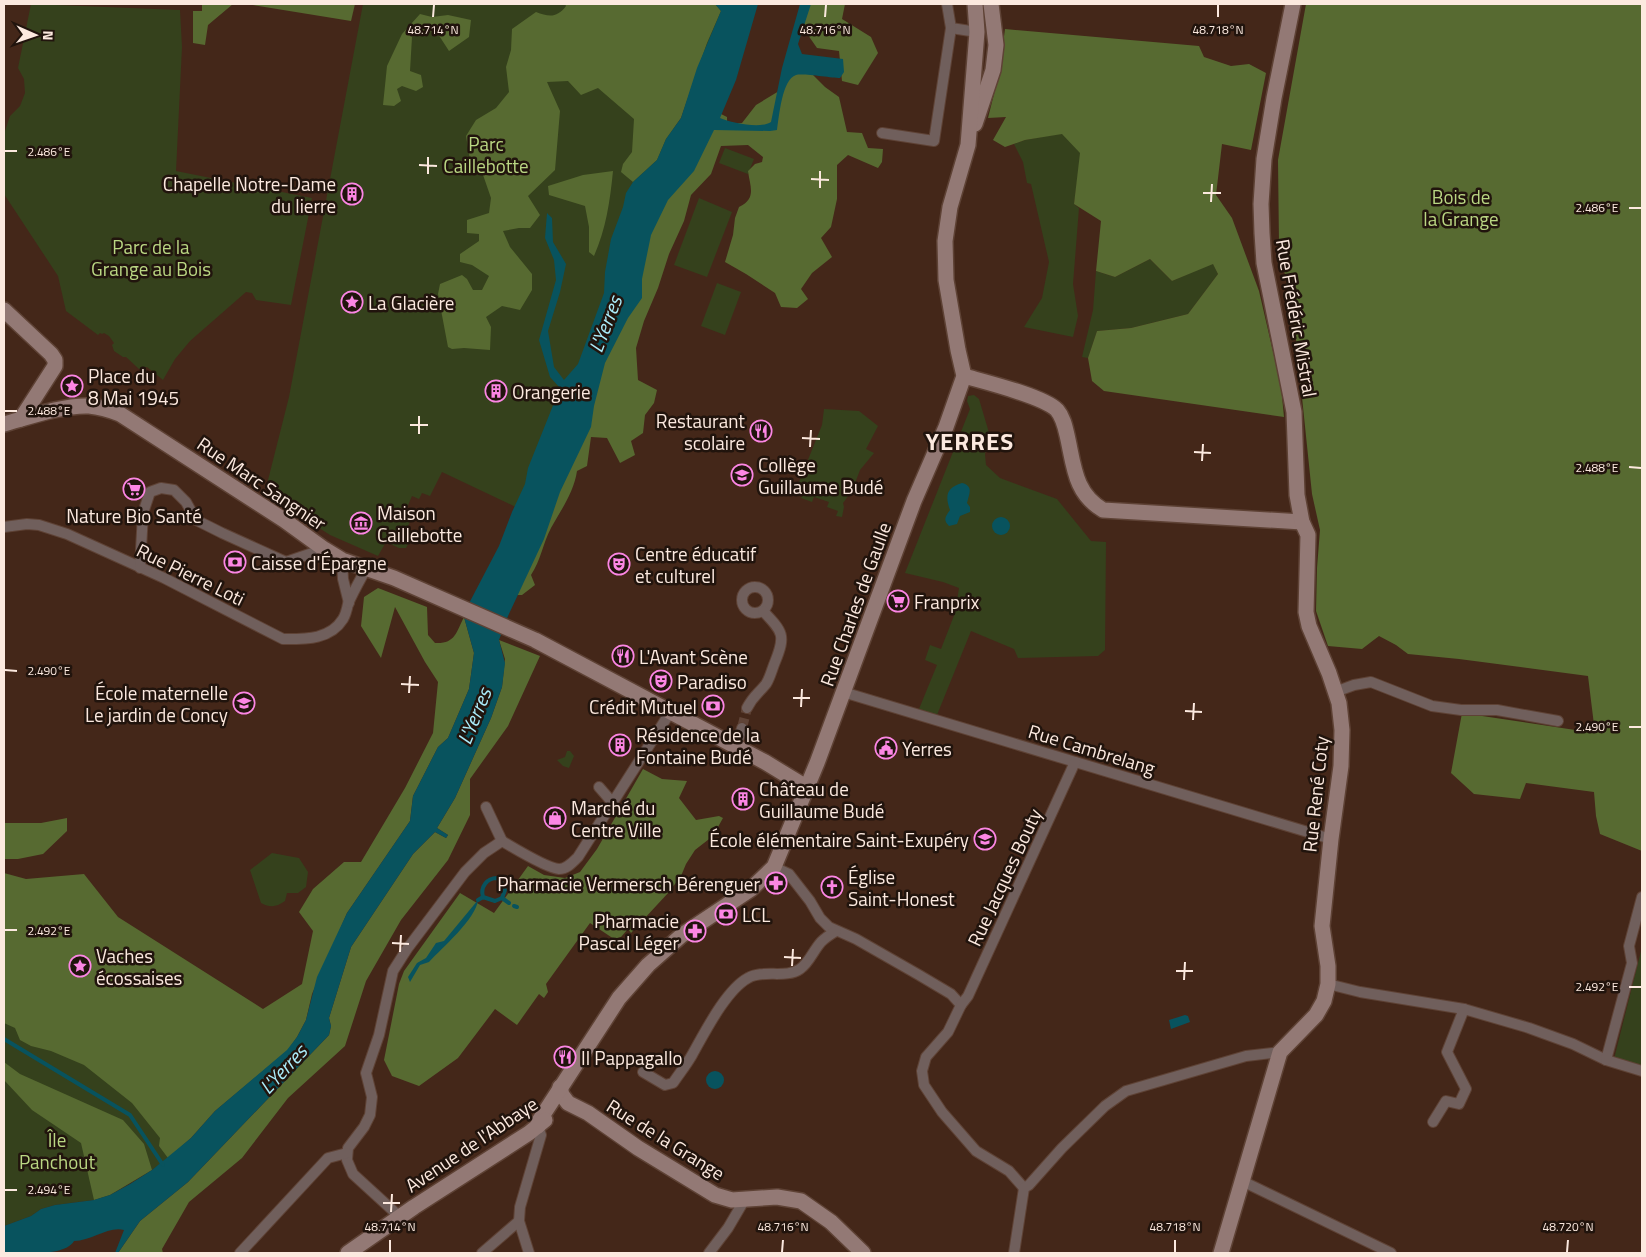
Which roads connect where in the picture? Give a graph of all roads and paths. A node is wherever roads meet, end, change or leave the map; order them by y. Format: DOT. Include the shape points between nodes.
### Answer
graph roads {
  1 [pos="947,4"];
  2 [pos="1293,4"];
  3 [pos="994,7"];
  4 [pos="976,18"];
  5 [pos="951,28"];
  6 [pos="996,33"];
  7 [pos="882,133"];
  8 [pos="968,145"];
  9 [pos="4,310"];
  10 [pos="964,376"];
  11 [pos="21,419"];
  12 [pos="4,424"];
  13 [pos="1302,522"];
  14 [pos="4,527"];
  15 [pos="324,549"];
  16 [pos="342,560"];
  17 [pos="140,568"];
  18 [pos="366,568"];
  19 [pos="349,603"];
  20 [pos="763,611"];
  21 [pos="843,692"];
  22 [pos="1335,692"];
  23 [pos="747,708"];
  24 [pos="671,711"];
  25 [pos="1558,721"];
  26 [pos="742,728"];
  27 [pos="736,747"];
  28 [pos="1075,762"];
  29 [pos="599,787"];
  30 [pos="806,787"];
  31 [pos="612,802"];
  32 [pos="486,807"];
  33 [pos="1331,839"];
  34 [pos="502,841"];
  35 [pos="774,867"];
  36 [pos="1642,896"];
  37 [pos="836,931"];
  38 [pos="1328,984"];
  39 [pos="961,1005"];
  40 [pos="1464,1009"];
  41 [pos="1280,1052"];
  42 [pos="1606,1060"];
  43 [pos="1642,1071"];
  44 [pos="643,1072"];
  45 [pos="560,1087"];
  46 [pos="568,1103"];
  47 [pos="1434,1122"];
  48 [pos="538,1126"];
  49 [pos="348,1153"];
  50 [pos="1242,1181"];
  51 [pos="1024,1188"];
  52 [pos="745,1199"];
  53 [pos="400,1217"];
  54 [pos="519,1221"];
  55 [pos="240,1253"];
  56 [pos="348,1253"];
  57 [pos="482,1253"];
  58 [pos="529,1253"];
  59 [pos="709,1253"];
  60 [pos="863,1253"];
  61 [pos="1014,1253"];
  62 [pos="1221,1253"];
  63 [pos="1391,1253"];
  1 -- 5 [label="street"];
  2 -- 13 [label="street, Rue Frédéric Mistral" via="1265,150 1261,204 1264,263 1294,412 1297,495"];
  3 -- 4 [label="street"];
  3 -- 6 [label="street"];
  4 -- 5 [label="street"];
  4 -- 6 [label="street"];
  4 -- 8 [label="street"];
  5 -- 7 [label="street" via="934,141"];
  6 -- 8 [label="street" via="993,70"];
  8 -- 10 [label="street" via="950,207 945,242 946,280"];
  9 -- 11 [label="street" via="55,360 55,366"];
  10 -- 13 [label="street" via="1043,402 1057,410 1065,423 1078,485 1093,504 1103,510"];
  10 -- 21 [label="street, Rue Charles de Gaulle"];
  11 -- 12 [label="street, Rue Marc Sangnier"];
  11 -- 15 [label="street, Rue Marc Sangnier" via="89,406 120,414"];
  13 -- 22 [label="street, Rue René Coty" via="1308,535 1306,612"];
  14 -- 17 [label="street, Rue Pierre Loti" via="27,524 51,528"];
  15 -- 16 [label="street, Rue Marc Sangnier"];
  15 -- 17 [label="street" via="286,562 196,520 186,502 174,490 161,488 150,492 143,513"];
  16 -- 18 [label="street, Rue Marc Sangnier"];
  16 -- 19 [label="street"];
  17 -- 19 [label="street, Rue Pierre Loti" via="283,639 324,635 335,629 344,618"];
  18 -- 19 [label="street, Rue Pierre Loti"];
  18 -- 24 [label="street, Rue Marc Sangnier" via="511,629"];
  20 -- 23 [label="street" via="783,639 782,646 766,683"];
  21 -- 28 [label="street, Rue Cambrelang"];
  21 -- 30 [label="street, Rue Charles de Gaulle"];
  22 -- 25 [label="street" via="1371,682 1432,706 1497,710"];
  22 -- 33 [label="street, Rue René Coty" via="1342,730 1341,766"];
  24 -- 27 [label="street"];
  24 -- 31 [label="street"];
  26 -- 27 [label="street"];
  27 -- 30 [label="street"];
  28 -- 33 [label="street, Rue Cambrelang"];
  28 -- 39 [label="street, Rue Jacques Bouty" via="968,996"];
  29 -- 31 [label="street"];
  30 -- 35 [label="street, Rue Charles de Gaulle"];
  31 -- 34 [label="street" via="570,866 559,869 546,865"];
  32 -- 34 [label="street"];
  33 -- 38 [label="street, Rue René Coty" via="1322,926"];
  34 -- 49 [label="street" via="465,872 393,971 379,1035 366,1073 372,1097 370,1115 348,1148"];
  35 -- 37 [label="street" via="789,874 820,918"];
  35 -- 45 [label="street, Rue Charles de Gaulle" via="752,889 682,934 652,961 619,998"];
  36 -- 42 [label="street" via="1629,946 1632,963"];
  37 -- 39 [label="street" via="919,975 950,994"];
  37 -- 44 [label="street" via="822,940 799,970 750,976 737,985 673,1083 665,1085"];
  38 -- 40 [label="street"];
  38 -- 41 [label="street, Rue René Coty" via="1316,1015"];
  39 -- 51 [label="street, Rue Jacques Bouty" via="948,1032 926,1057 922,1071 924,1085 942,1112 976,1151 1010,1171"];
  40 -- 42 [label="street" via="1529,1028"];
  40 -- 47 [label="street" via="1448,1052 1466,1089 1459,1104 1446,1100"];
  41 -- 50 [label="street, Rue René Coty"];
  41 -- 51 [label="street" via="1246,1056 1126,1091 1105,1106"];
  42 -- 43 [label="street"];
  45 -- 46 [label="street"];
  45 -- 48 [label="street, Rue Charles de Gaulle"];
  46 -- 48 [label="street, Avenue de l'Abbaye"];
  46 -- 52 [label="street, Rue de la Grange" via="715,1195 732,1200"];
  48 -- 53 [label="street, Avenue de l'Abbaye"];
  48 -- 54 [label="street" via="541,1134"];
  49 -- 53 [label="street" via="347,1160 353,1174"];
  49 -- 55 [label="street" via="328,1158"];
  50 -- 62 [label="street, Rue René Coty"];
  50 -- 63 [label="street"];
  51 -- 61 [label="street"];
  52 -- 59 [label="street"];
  52 -- 60 [label="street, Rue de la Grange" via="777,1197 801,1201 831,1222"];
  53 -- 56 [label="street, Avenue de l'Abbaye"];
  54 -- 57 [label="street"];
  54 -- 58 [label="street"];
}
